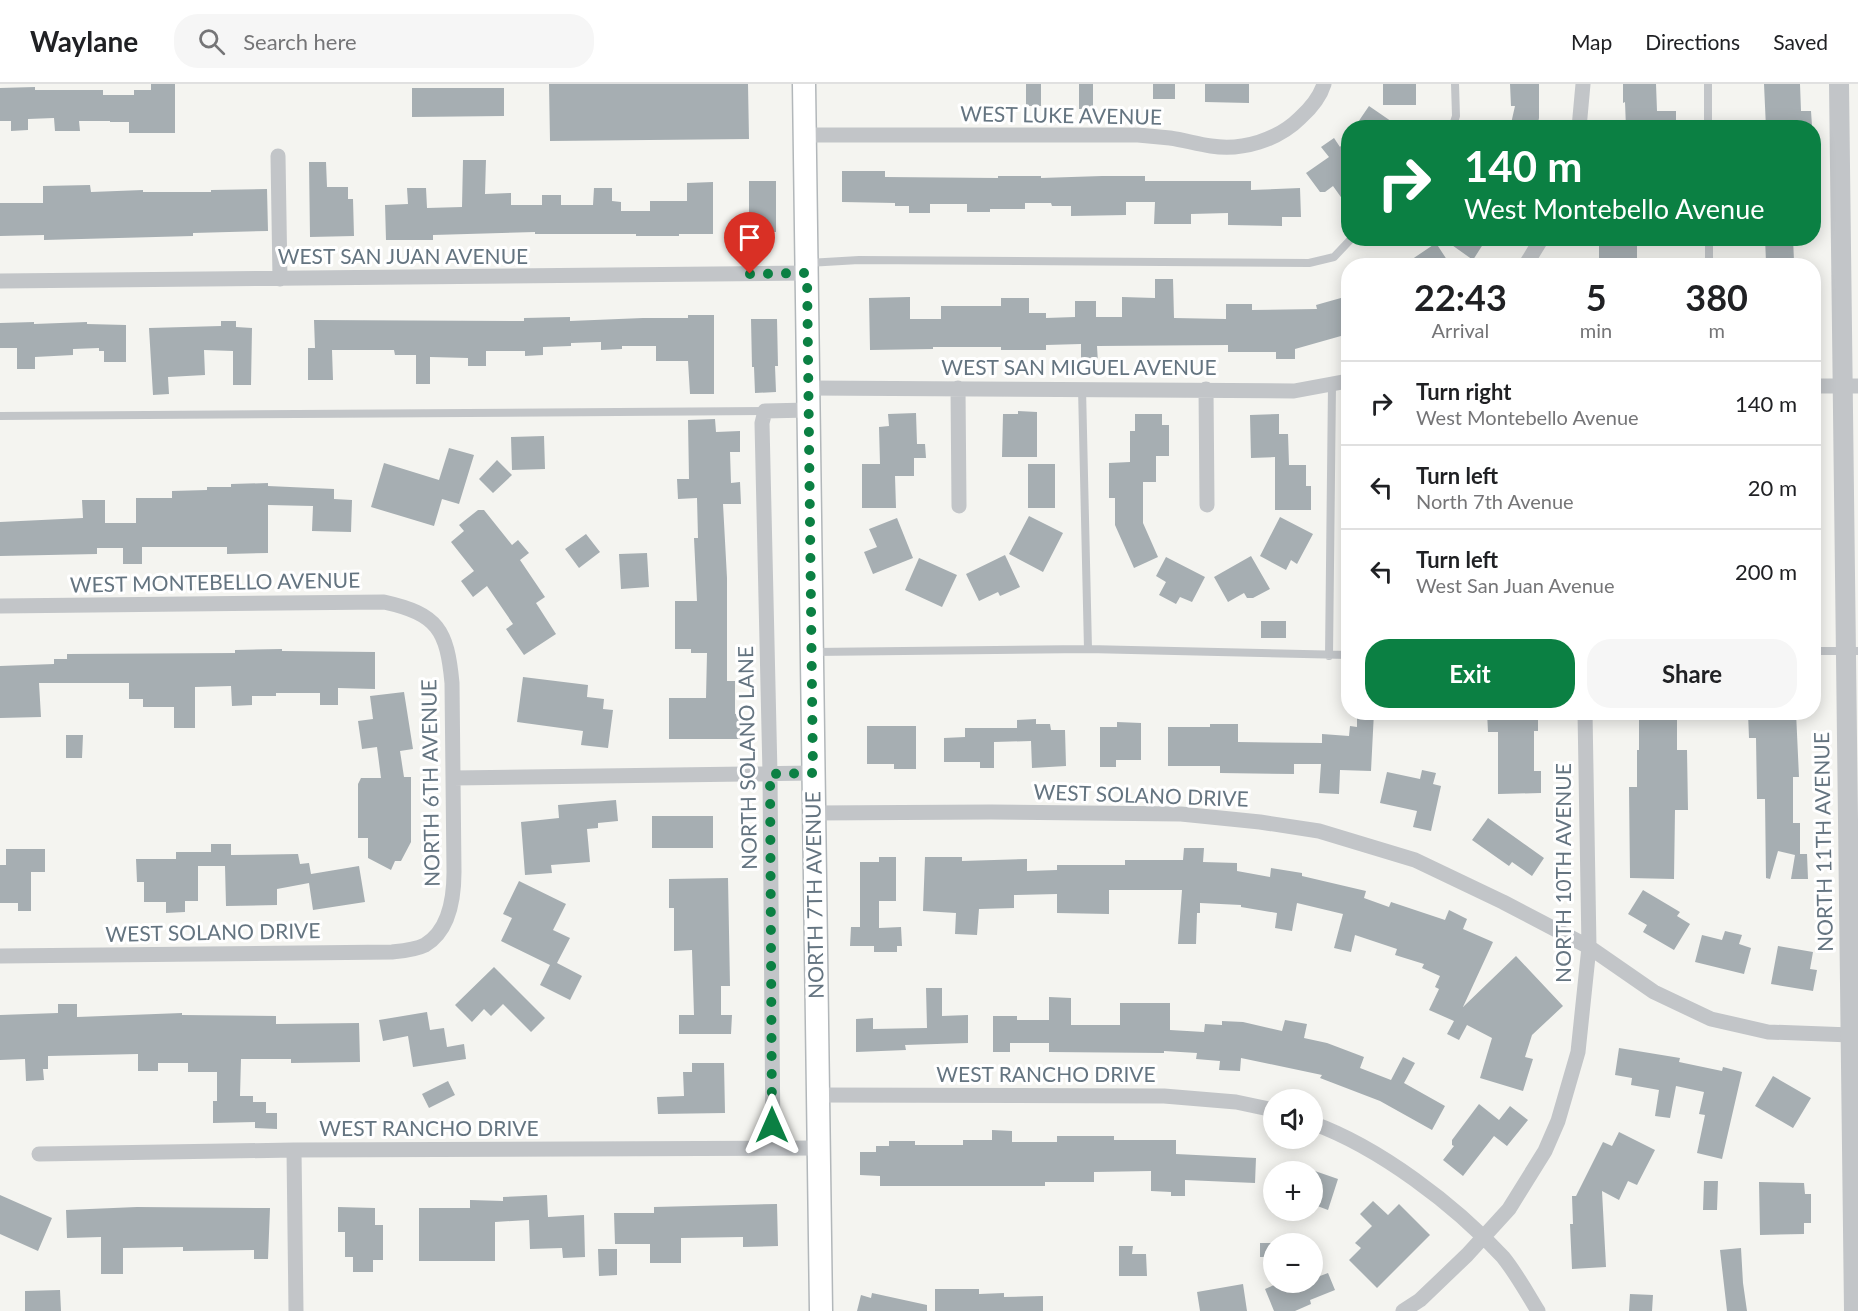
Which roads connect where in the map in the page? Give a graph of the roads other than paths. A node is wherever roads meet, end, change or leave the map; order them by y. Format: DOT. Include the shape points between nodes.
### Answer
graph roads {
  1 [pos="804,84"];
  2 [pos="1324,84"];
  3 [pos="1455,84"];
  4 [pos="1583,84"];
  5 [pos="1708,84"];
  6 [pos="1839,84"];
  7 [pos="1455,120"];
  8 [pos="1580,120"];
  9 [pos="1708,120"];
  10 [pos="805,135"];
  11 [pos="278,156"];
  12 [pos="1344,246"];
  13 [pos="807,268"];
  14 [pos="280,279"];
  15 [pos="0,281"];
  16 [pos="1341,383"];
  17 [pos="1332,385"];
  18 [pos="1821,386"];
  19 [pos="1850,386"];
  20 [pos="958,388"];
  21 [pos="1082,388"];
  22 [pos="1206,389"];
  23 [pos="809,399"];
  24 [pos="765,411"];
  25 [pos="0,416"];
  26 [pos="959,506"];
  27 [pos="1207,506"];
  28 [pos="0,606"];
  29 [pos="428,617"];
  30 [pos="1088,649"];
  31 [pos="1821,651"];
  32 [pos="1852,651"];
  33 [pos="812,652"];
  34 [pos="1329,656"];
  35 [pos="1341,656"];
  36 [pos="1585,720"];
  37 [pos="813,773"];
  38 [pos="770,774"];
  39 [pos="453,778"];
  40 [pos="814,813"];
  41 [pos="425,945"];
  42 [pos="1589,947"];
  43 [pos="0,956"];
  44 [pos="1854,1010"];
  45 [pos="1851,1035"];
  46 [pos="818,1095"];
  47 [pos="1263,1108"];
  48 [pos="1323,1127"];
  49 [pos="773,1148"];
  50 [pos="819,1148"];
  51 [pos="294,1150"];
  52 [pos="39,1154"];
  53 [pos="1482,1238"];
  54 [pos="296,1311"];
  55 [pos="821,1311"];
  56 [pos="1402,1311"];
  57 [pos="1538,1311"];
  58 [pos="1854,1311"];
  1 -- 10 [label="main road, NORTH 7TH AVENUE"];
  2 -- 10 [label="street, WEST LUKE AVENUE" via="1306,113 1290,128 1266,140 1238,147 1137,135"];
  3 -- 7 [label="lane"];
  4 -- 8 [label="street"];
  5 -- 9 [label="lane"];
  6 -- 19 [label="street, NORTH 11TH AVENUE"];
  10 -- 13 [label="main road, NORTH 7TH AVENUE"];
  11 -- 14 [label="street"];
  12 -- 13 [label="lane" via="1334,257 1309,263 859,260"];
  13 -- 14 [label="street, WEST SAN JUAN AVENUE"];
  13 -- 23 [label="main road, NORTH 7TH AVENUE"];
  14 -- 15 [label="street, WEST SAN JUAN AVENUE"];
  16 -- 17 [label="street, WEST SAN MIGUEL AVENUE"];
  17 -- 22 [label="street, WEST SAN MIGUEL AVENUE" via="1294,391"];
  17 -- 34 [label="lane"];
  18 -- 19 [label="street"];
  19 -- 32 [label="street, NORTH 11TH AVENUE"];
  20 -- 21 [label="street, WEST SAN MIGUEL AVENUE"];
  20 -- 23 [label="street, WEST SAN MIGUEL AVENUE"];
  20 -- 26 [label="street"];
  21 -- 22 [label="street, WEST SAN MIGUEL AVENUE"];
  21 -- 30 [label="lane"];
  22 -- 27 [label="street"];
  23 -- 24 [label="street"];
  23 -- 33 [label="main road, NORTH 7TH AVENUE"];
  24 -- 25 [label="lane"];
  24 -- 38 [label="street, NORTH SOLANO LANE" via="762,423"];
  28 -- 29 [label="street, WEST MONTEBELLO AVENUE" via="384,602"];
  29 -- 39 [label="street, NORTH 6TH AVENUE" via="449,653"];
  30 -- 33 [label="lane"];
  30 -- 34 [label="lane"];
  31 -- 32 [label="lane"];
  32 -- 44 [label="street, NORTH 11TH AVENUE"];
  33 -- 37 [label="main road, NORTH 7TH AVENUE"];
  34 -- 35 [label="lane"];
  36 -- 42 [label="street, NORTH 10TH AVENUE"];
  37 -- 38 [label="street"];
  37 -- 40 [label="main road, NORTH 7TH AVENUE"];
  38 -- 39 [label="street"];
  38 -- 49 [label="street, NORTH SOLANO LANE"];
  39 -- 41 [label="street, NORTH 6TH AVENUE" via="454,894 449,915"];
  40 -- 42 [label="street, WEST SOLANO DRIVE" via="1181,814 1319,831 1415,860"];
  40 -- 46 [label="main road, NORTH 7TH AVENUE"];
  41 -- 43 [label="street, WEST SOLANO DRIVE" via="392,952"];
  42 -- 45 [label="street, WEST SOLANO DRIVE" via="1654,992 1711,1019 1768,1032"];
  42 -- 53 [label="street, NORTH 10TH AVENUE" via="1578,1052 1558,1121 1545,1151 1509,1209"];
  44 -- 45 [label="street, NORTH 11TH AVENUE"];
  45 -- 58 [label="street, NORTH 11TH AVENUE"];
  46 -- 47 [label="street, WEST RANCHO DRIVE" via="1164,1096"];
  46 -- 50 [label="main road, NORTH 7TH AVENUE"];
  48 -- 53 [label="street" via="1395,1167 1442,1200"];
  49 -- 50 [label="street, WEST RANCHO DRIVE"];
  49 -- 51 [label="street, WEST RANCHO DRIVE"];
  50 -- 55 [label="main road, NORTH 7TH AVENUE"];
  51 -- 52 [label="street, WEST RANCHO DRIVE"];
  51 -- 54 [label="street"];
  53 -- 56 [label="street, NORTH 10TH AVENUE" via="1420,1300"];
  53 -- 57 [label="street" via="1504,1259"];
}
